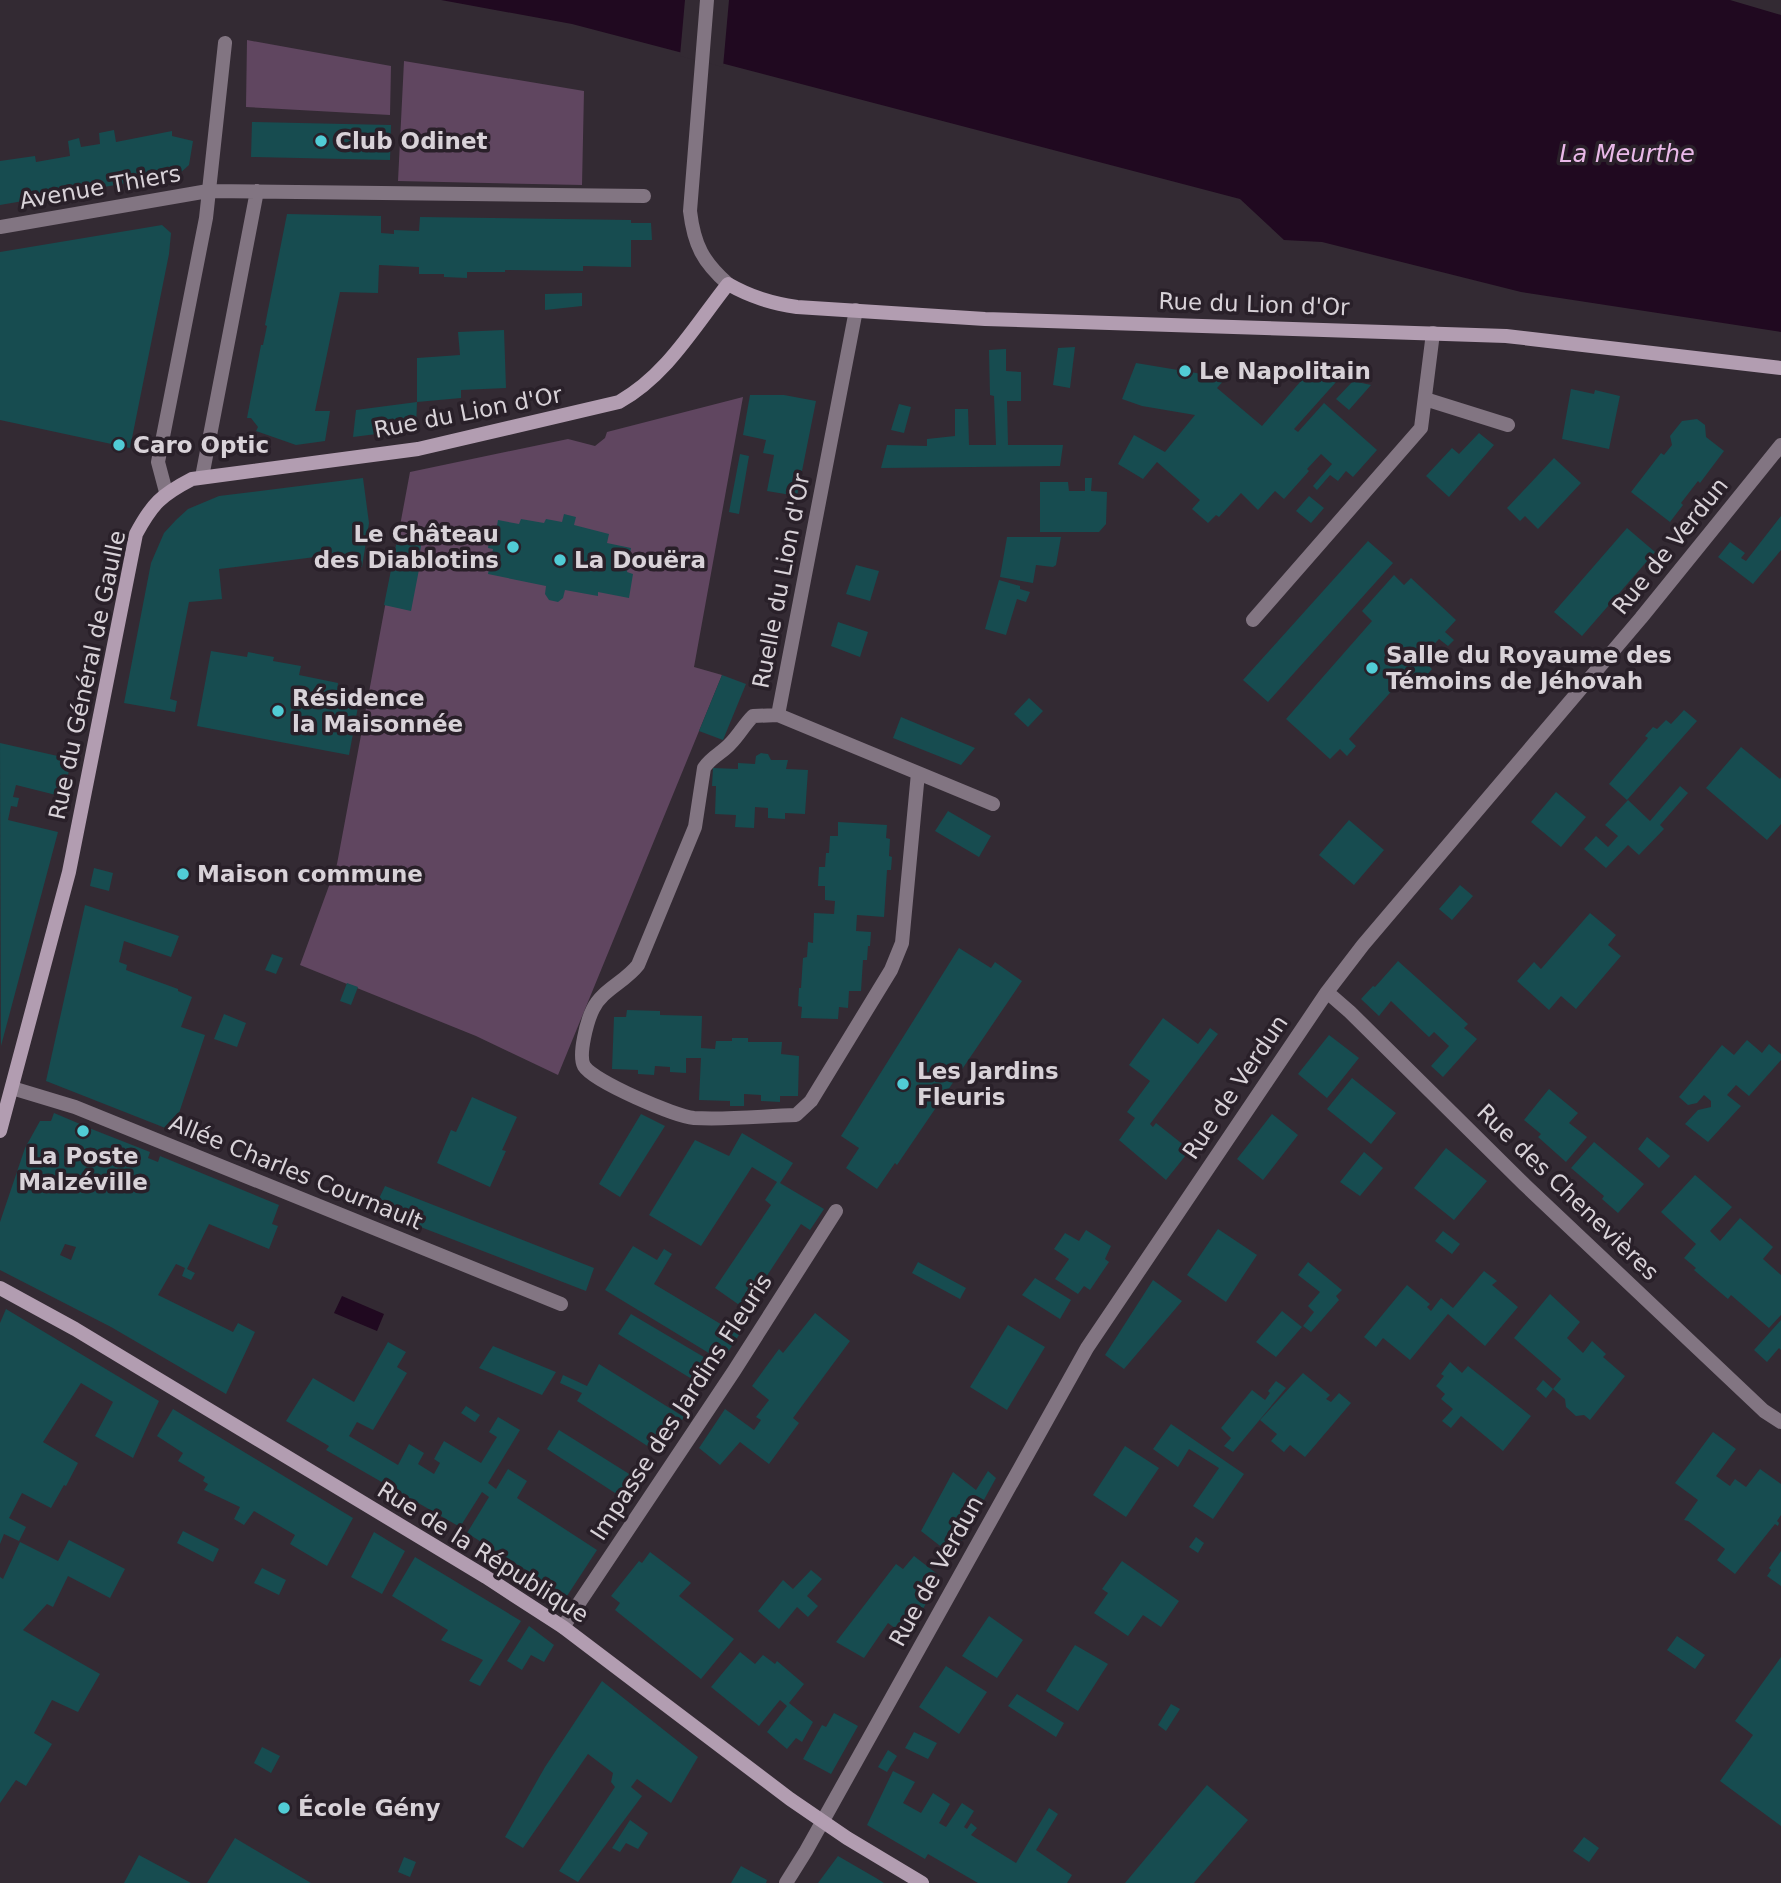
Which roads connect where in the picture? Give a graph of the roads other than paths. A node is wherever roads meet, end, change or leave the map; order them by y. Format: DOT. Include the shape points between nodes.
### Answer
graph roads {
  1 [pos="707,0"];
  2 [pos="225,43"];
  3 [pos="208,191"];
  4 [pos="257,191"];
  5 [pos="644,196"];
  6 [pos="0,227"];
  7 [pos="728,284"];
  8 [pos="856,310"];
  9 [pos="1433,333"];
  10 [pos="1781,368"];
  11 [pos="1425,398"];
  12 [pos="1508,425"];
  13 [pos="1781,445"];
  14 [pos="202,477"];
  15 [pos="166,492"];
  16 [pos="1253,620"];
  17 [pos="778,715"];
  18 [pos="918,773"];
  19 [pos="993,804"];
  20 [pos="1327,992"];
  21 [pos="12,1088"];
  22 [pos="0,1131"];
  23 [pos="836,1211"];
  24 [pos="0,1288"];
  25 [pos="561,1304"];
  26 [pos="1781,1422"];
  27 [pos="563,1627"];
  28 [pos="822,1821"];
  29 [pos="786,1883"];
  30 [pos="922,1883"];
  1 -- 7 [label="street, Rue du Lion d'Or" via="692,228 705,261"];
  2 -- 3 [label="street"];
  3 -- 4 [label="street, Avenue Thiers"];
  3 -- 6 [label="street, Avenue Thiers"];
  3 -- 15 [label="street" via="158,462"];
  4 -- 5 [label="street, Avenue Thiers"];
  4 -- 14 [label="street"];
  7 -- 8 [label="main road, Rue du Lion d'Or" via="770,303"];
  7 -- 14 [label="main road, Rue du Lion d'Or" via="662,371 619,402 418,449"];
  8 -- 9 [label="main road, Rue du Lion d'Or" via="985,319"];
  8 -- 17 [label="street, Ruelle du Lion d'Or"];
  9 -- 10 [label="main road, Rue du Lion d'Or" via="1506,336"];
  9 -- 11 [label="street"];
  11 -- 12 [label="street"];
  11 -- 16 [label="street" via="1421,428"];
  13 -- 20 [label="street, Rue de Verdun" via="1642,618"];
  14 -- 15 [label="main road, Rue du Lion d'Or"];
  15 -- 21 [label="main road, Rue du Général de Gaulle" via="148,511 136,534 69,872"];
  17 -- 18 [label="street, Ruelle du Lion d'Or"];
  17 -- 18 [label="street" via="753,716 704,768 695,827 638,965 602,996 586,1030 582,1056 588,1071 666,1111 694,1118 796,1115 811,1101 891,970 902,943"];
  18 -- 19 [label="street, Ruelle du Lion d'Or"];
  20 -- 26 [label="street, Rue des Chenevières" via="1525,1185"];
  20 -- 28 [label="street, Rue de Verdun" via="1087,1348"];
  21 -- 22 [label="main road, Rue du Général de Gaulle"];
  21 -- 25 [label="street, Allée Charles Cournault" via="75,1107"];
  23 -- 27 [label="street, Impasse des Jardins Fleuris"];
  24 -- 27 [label="main road, Rue de la République" via="75,1329"];
  27 -- 28 [label="main road, Rue de la République"];
  28 -- 29 [label="street, Rue de Verdun"];
  28 -- 30 [label="main road, Rue de la République"];
}
